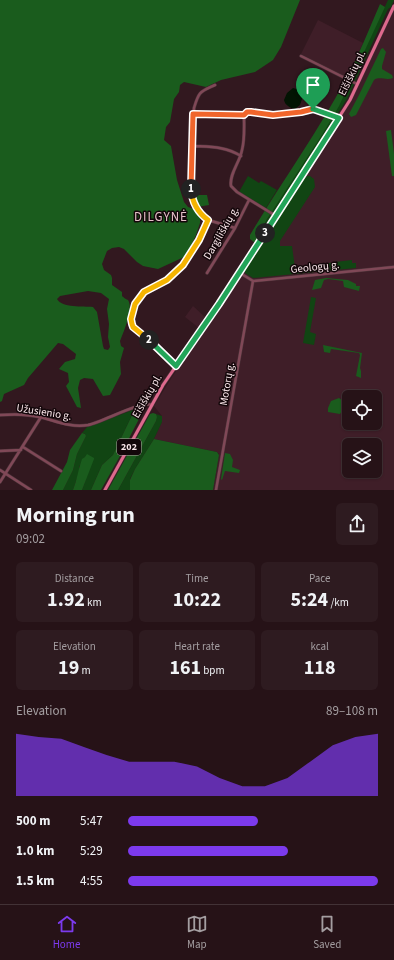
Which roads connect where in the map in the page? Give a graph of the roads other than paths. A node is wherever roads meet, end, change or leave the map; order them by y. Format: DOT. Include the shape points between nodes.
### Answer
graph roads {
  1 [pos="394,6"];
  2 [pos="301,56"];
  3 [pos="357,84"];
  4 [pos="215,85"];
  5 [pos="193,114"];
  6 [pos="244,115"];
  7 [pos="339,118"];
  8 [pos="192,146"];
  9 [pos="241,156"];
  10 [pos="249,200"];
  11 [pos="276,216"];
  12 [pos="208,220"];
  13 [pos="235,228"];
  14 [pos="394,267"];
  15 [pos="207,273"];
  16 [pos="240,273"];
  17 [pos="254,281"];
  18 [pos="176,366"];
  19 [pos="152,404"];
  20 [pos="0,415"];
  21 [pos="41,417"];
  22 [pos="22,448"];
  23 [pos="0,451"];
  24 [pos="0,470"];
  25 [pos="60,471"];
  26 [pos="6,474"];
  27 [pos="0,482"];
  28 [pos="31,490"];
  29 [pos="105,490"];
  30 [pos="216,490"];
  1 -- 3 [label="main road, Eišiškių pl. / 202"];
  2 -- 3 [label="street"];
  3 -- 7 [label="main road, Eišiškių pl. / 202"];
  4 -- 5 [label="street" via="198,94"];
  5 -- 6 [label="street"];
  5 -- 8 [label="street"];
  6 -- 7 [label="street" via="247,112 273,115 310,109"];
  6 -- 9 [label="street"];
  7 -- 11 [label="main road, Eišiškių pl. / 202"];
  8 -- 9 [label="street" via="225,148"];
  8 -- 12 [label="street" via="192,199 199,212"];
  9 -- 10 [label="street" via="232,176 231,186"];
  10 -- 11 [label="street"];
  10 -- 13 [label="street, Dargiliškių g."];
  11 -- 16 [label="main road, Eišiškių pl. / 202"];
  12 -- 13 [label="street"];
  12 -- 18 [label="street" via="183,265 167,280 144,292 135,304 131,321 133,327"];
  13 -- 15 [label="street, Dargiliškių g."];
  14 -- 17 [label="street, Geologų g."];
  16 -- 17 [label="street"];
  16 -- 18 [label="main road, Eišiškių pl. / 202"];
  17 -- 30 [label="street, Motorų g."];
  18 -- 19 [label="main road, Eišiškių pl. / 202"];
  19 -- 21 [label="street, Užusienio g." via="141,404 107,419 84,425 63,424"];
  19 -- 29 [label="main road, Eišiškių pl. / 202"];
  20 -- 21 [label="street, Užusienio g."];
  21 -- 22 [label="street"];
  22 -- 23 [label="street"];
  22 -- 25 [label="street"];
  22 -- 26 [label="street"];
  24 -- 26 [label="street"];
  26 -- 27 [label="street"];
  26 -- 28 [label="street"];
}
